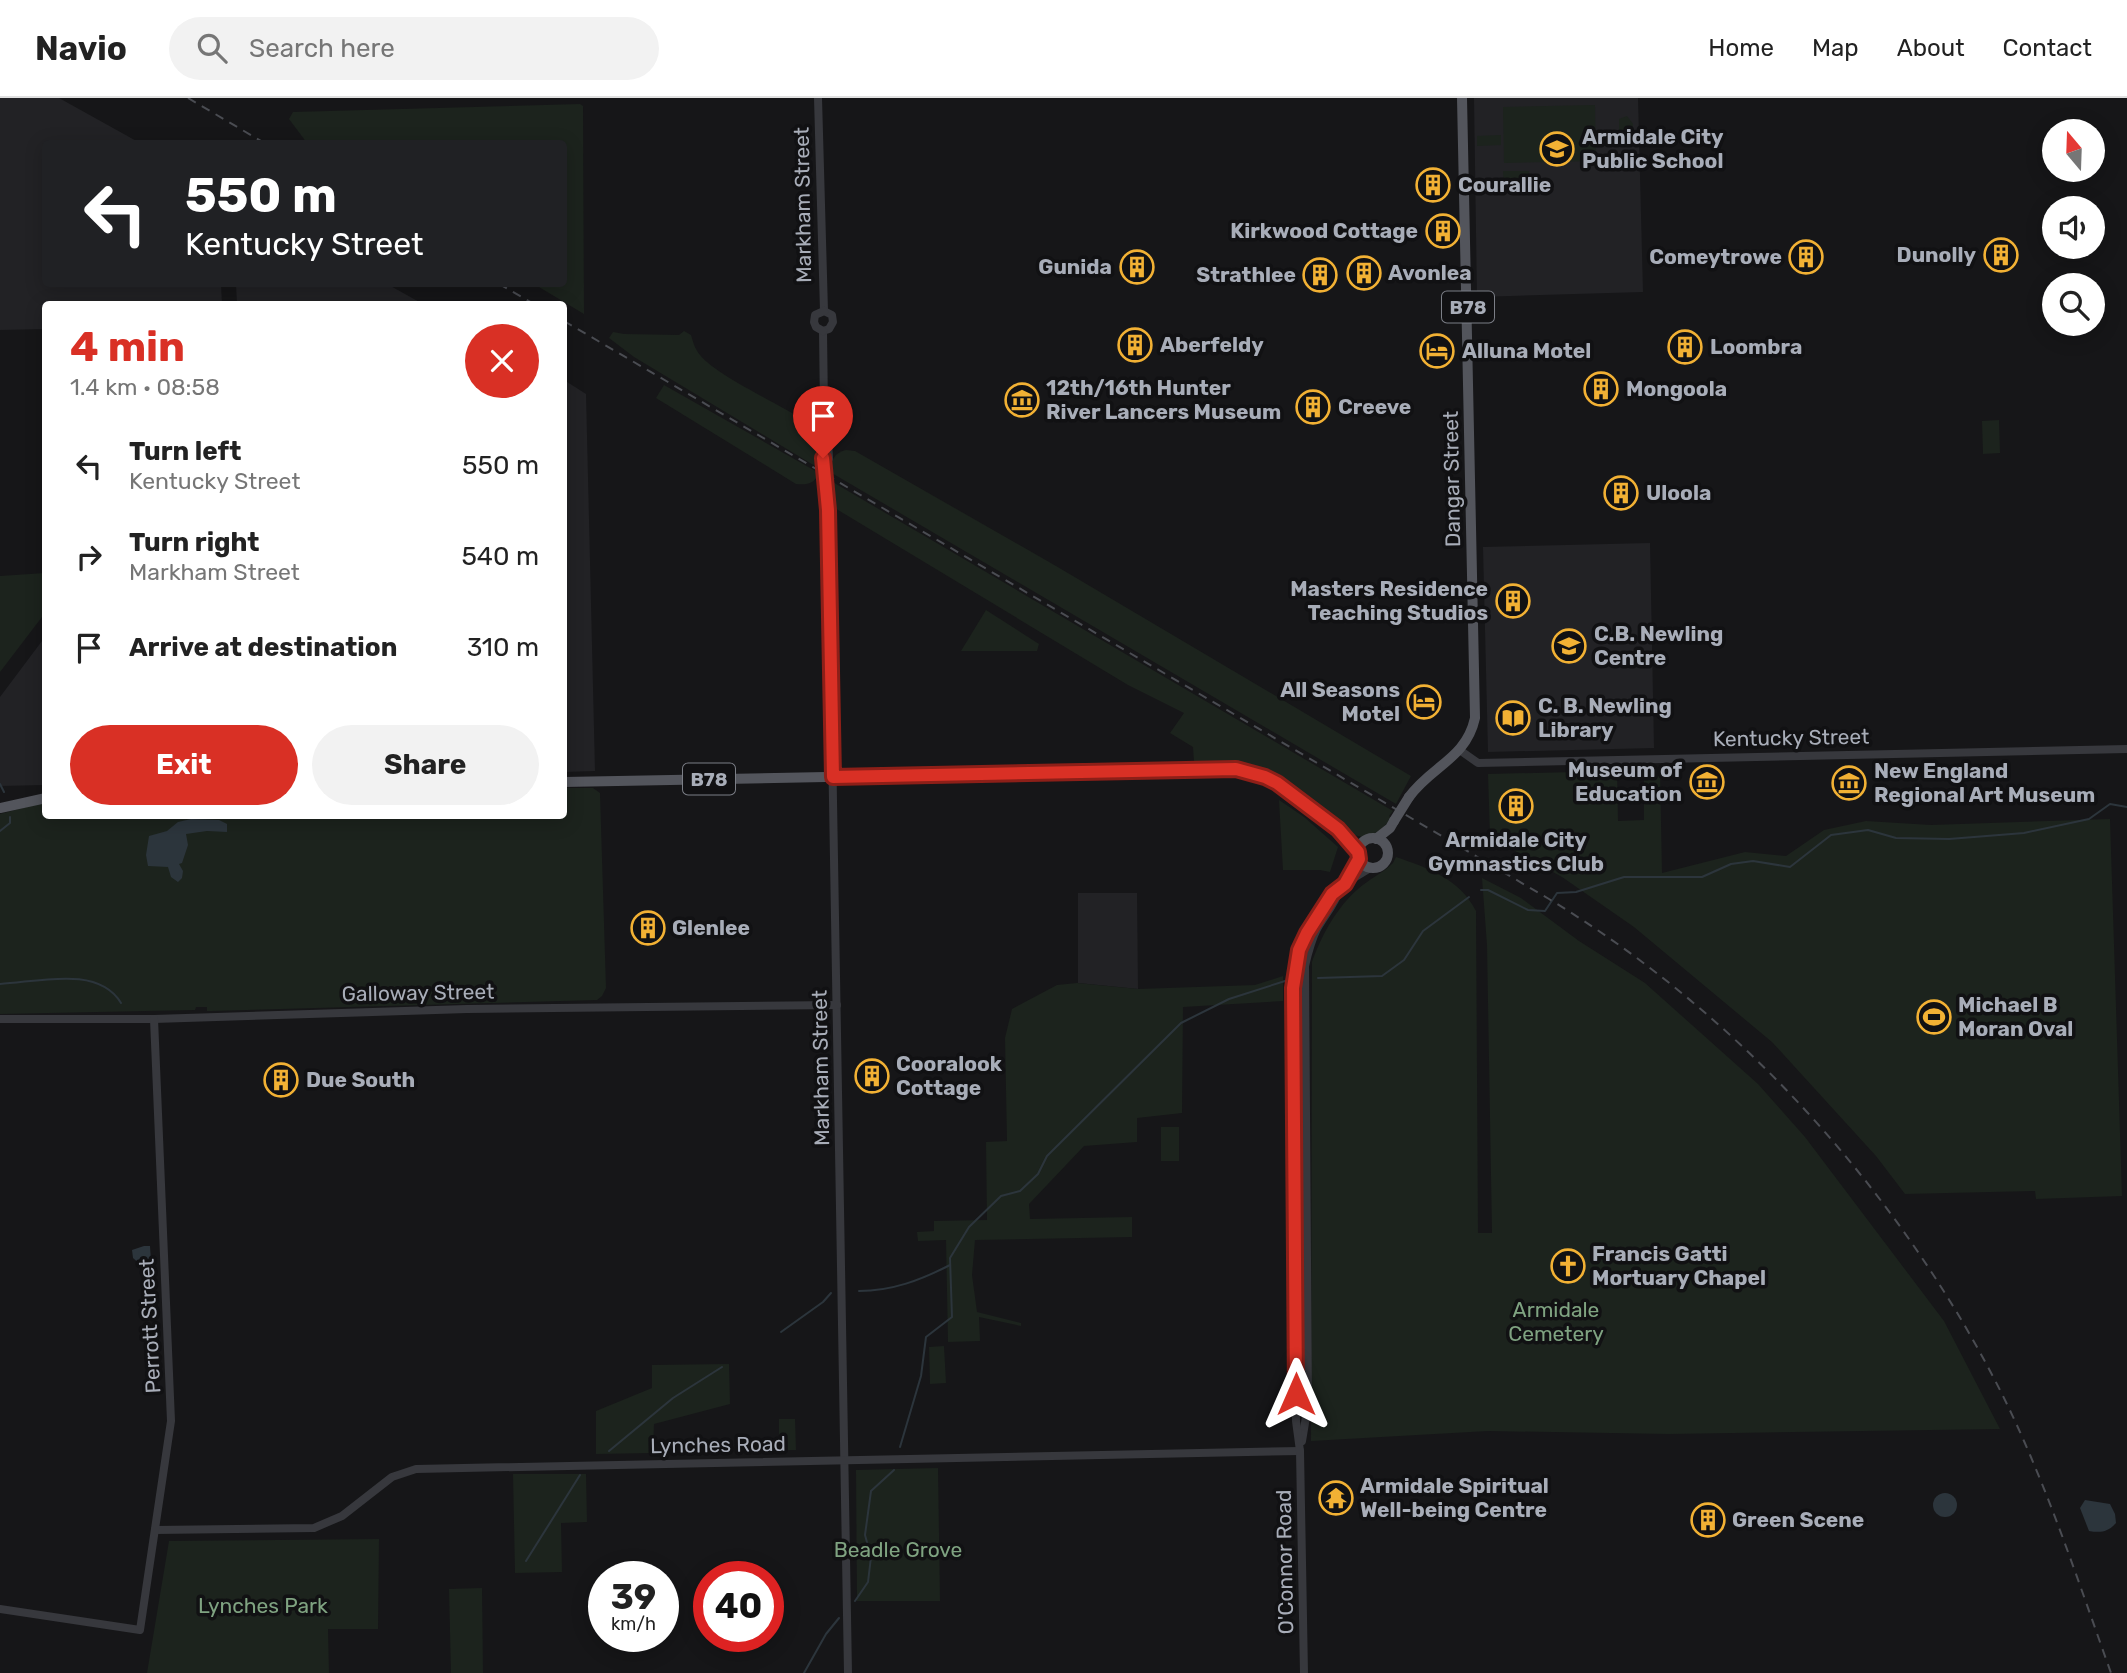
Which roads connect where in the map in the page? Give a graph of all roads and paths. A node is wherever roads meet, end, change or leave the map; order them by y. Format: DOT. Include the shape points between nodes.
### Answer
graph roads {
  1 [pos="818,98"];
  2 [pos="1462,98"];
  3 [pos="824,311"];
  4 [pos="823,331"];
  5 [pos="2127,749"];
  6 [pos="1461,751"];
  7 [pos="833,777"];
  8 [pos="567,782"];
  9 [pos="42,799"];
  10 [pos="0,808"];
  11 [pos="1392,824"];
  12 [pos="1347,837"];
  13 [pos="1370,840"];
  14 [pos="1386,847"];
  15 [pos="1358,856"];
  16 [pos="1370,868"];
  17 [pos="1342,887"];
  18 [pos="837,1005"];
  19 [pos="0,1019"];
  20 [pos="154,1019"];
  21 [pos="1300,1451"];
  22 [pos="845,1459"];
  23 [pos="155,1530"];
  24 [pos="0,1609"];
  25 [pos="848,1673"];
  26 [pos="1304,1673"];
  1 -- 3 [label="street, Markham Street"];
  2 -- 6 [label="main road, Dangar Street / B78" via="1475,718"];
  3 -- 4 [label="street" via="817,313 814,322"];
  3 -- 4 [label="street" via="834,322"];
  4 -- 7 [label="street, Markham Street"];
  5 -- 6 [label="street, Kentucky Street" via="1478,763"];
  6 -- 11 [label="main road, Dangar Street / B78, bridge" via="1428,776"];
  7 -- 8 [label="main road, B78"];
  7 -- 12 [label="main road, B78" via="1236,769 1277,783"];
  7 -- 18 [label="street, Markham Street"];
  9 -- 10 [label="main road"];
  11 -- 13 [label="main road, Dangar Street / B78"];
  11 -- 14 [label="main road, Dangar Street / B78"];
  12 -- 13 [label="main road, B78"];
  12 -- 15 [label="main road, B78"];
  13 -- 14 [label="main road, B78"];
  13 -- 15 [label="main road, B78"];
  14 -- 16 [label="main road, B78" via="1386,861"];
  15 -- 16 [label="main road, B78"];
  15 -- 17 [label="street, O'Connor Road"];
  16 -- 17 [label="street, O'Connor Road"];
  17 -- 21 [label="street, O'Connor Road" via="1332,894 1307,933 1299,950 1293,988 1296,1421"];
  18 -- 20 [label="street, Galloway Street" via="470,1009"];
  18 -- 22 [label="street, Markham Street"];
  19 -- 20 [label="street, Galloway Street"];
  20 -- 23 [label="street, Perrott Street" via="172,1406"];
  21 -- 22 [label="street, Lynches Road"];
  21 -- 26 [label="street, O'Connor Road"];
  22 -- 23 [label="street, Lynches Road" via="416,1469 391,1477 342,1516 314,1528"];
  22 -- 25 [label="street, Markham Street"];
  23 -- 24 [label="street, Perrott Street" via="139,1630"];
}
